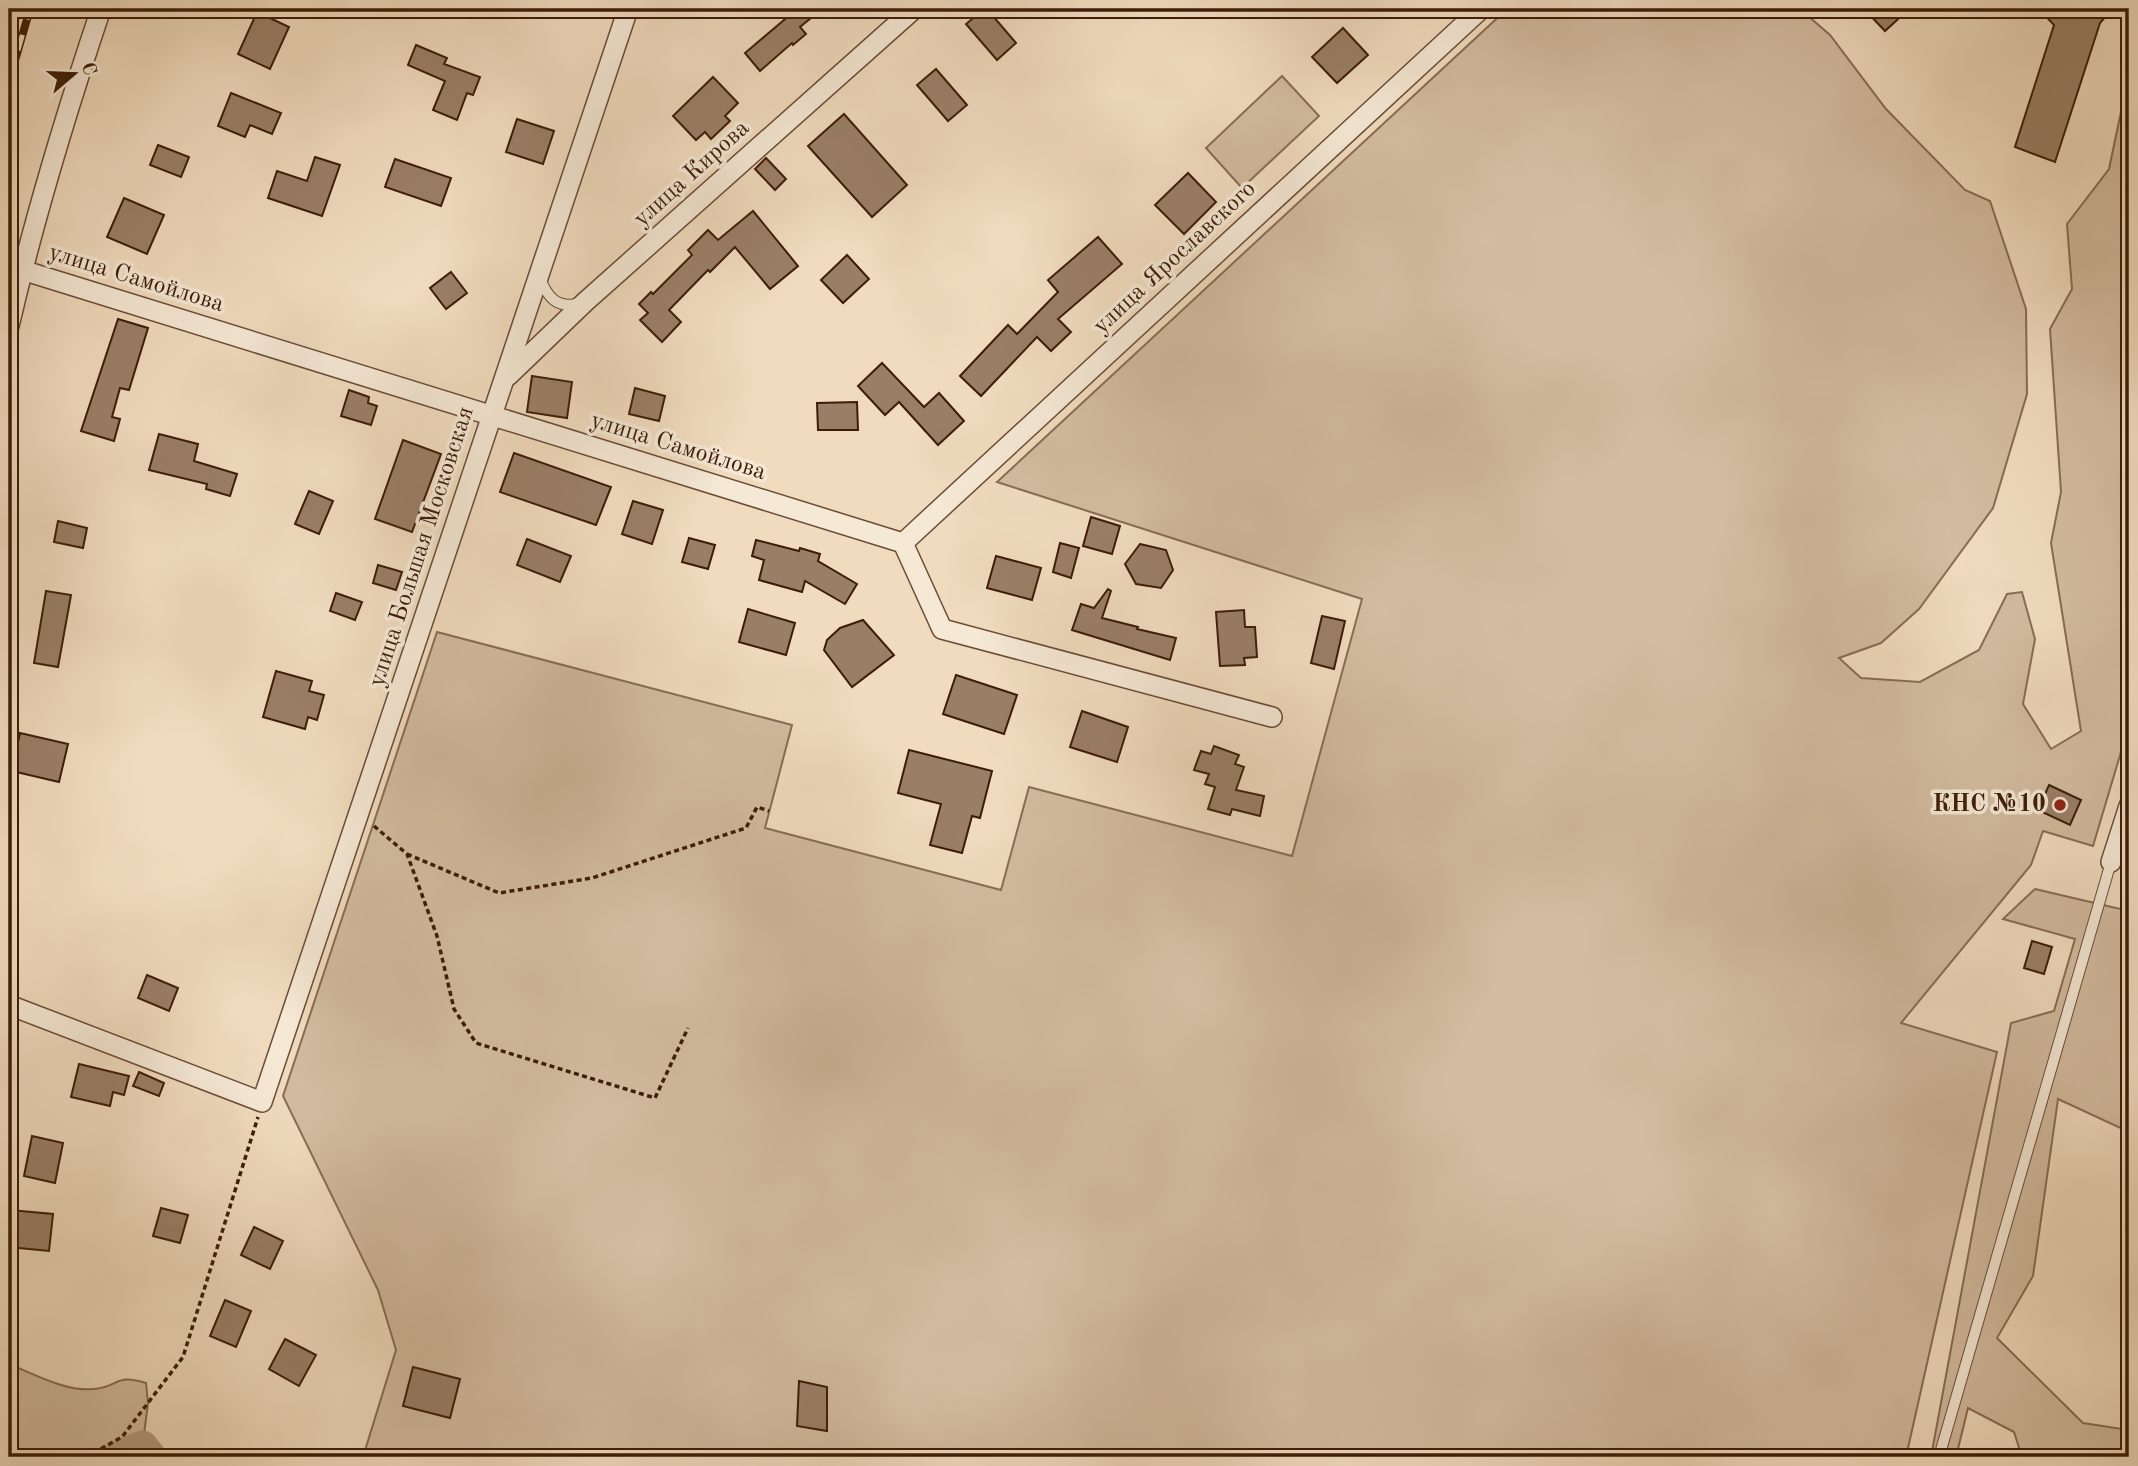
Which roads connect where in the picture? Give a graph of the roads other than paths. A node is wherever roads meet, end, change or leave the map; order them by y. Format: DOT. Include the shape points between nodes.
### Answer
graph roads {
  1 [pos="101,9"];
  2 [pos="628,9"];
  3 [pos="914,9"];
  4 [pos="1481,9"];
  5 [pos="22,270"];
  6 [pos="539,277"];
  7 [pos="585,302"];
  8 [pos="9,326"];
  9 [pos="505,379"];
  10 [pos="492,415"];
  11 [pos="903,543"];
  12 [pos="1272,717"];
  13 [pos="2129,806"];
  14 [pos="2111,862"];
  15 [pos="9,1005"];
  16 [pos="1939,1457"];
  1 -- 5 [label="street"];
  2 -- 6 [label="street, улица Большая Московская"];
  3 -- 7 [label="street, улица Кирова"];
  4 -- 11 [label="street, улица Ярославского"];
  5 -- 8 [label="street"];
  5 -- 10 [label="street, улица Самойлова"];
  6 -- 7 [label="lane" via="555,303"];
  6 -- 9 [label="street, улица Большая Московская"];
  7 -- 9 [label="street, улица Кирова"];
  9 -- 10 [label="street, улица Большая Московская"];
  10 -- 11 [label="street, улица Самойлова"];
  10 -- 15 [label="street, улица Большая Московская" via="262,1102"];
  11 -- 12 [label="street" via="942,629"];
  13 -- 14 [label="street"];
  14 -- 16 [label="lane"];
}
